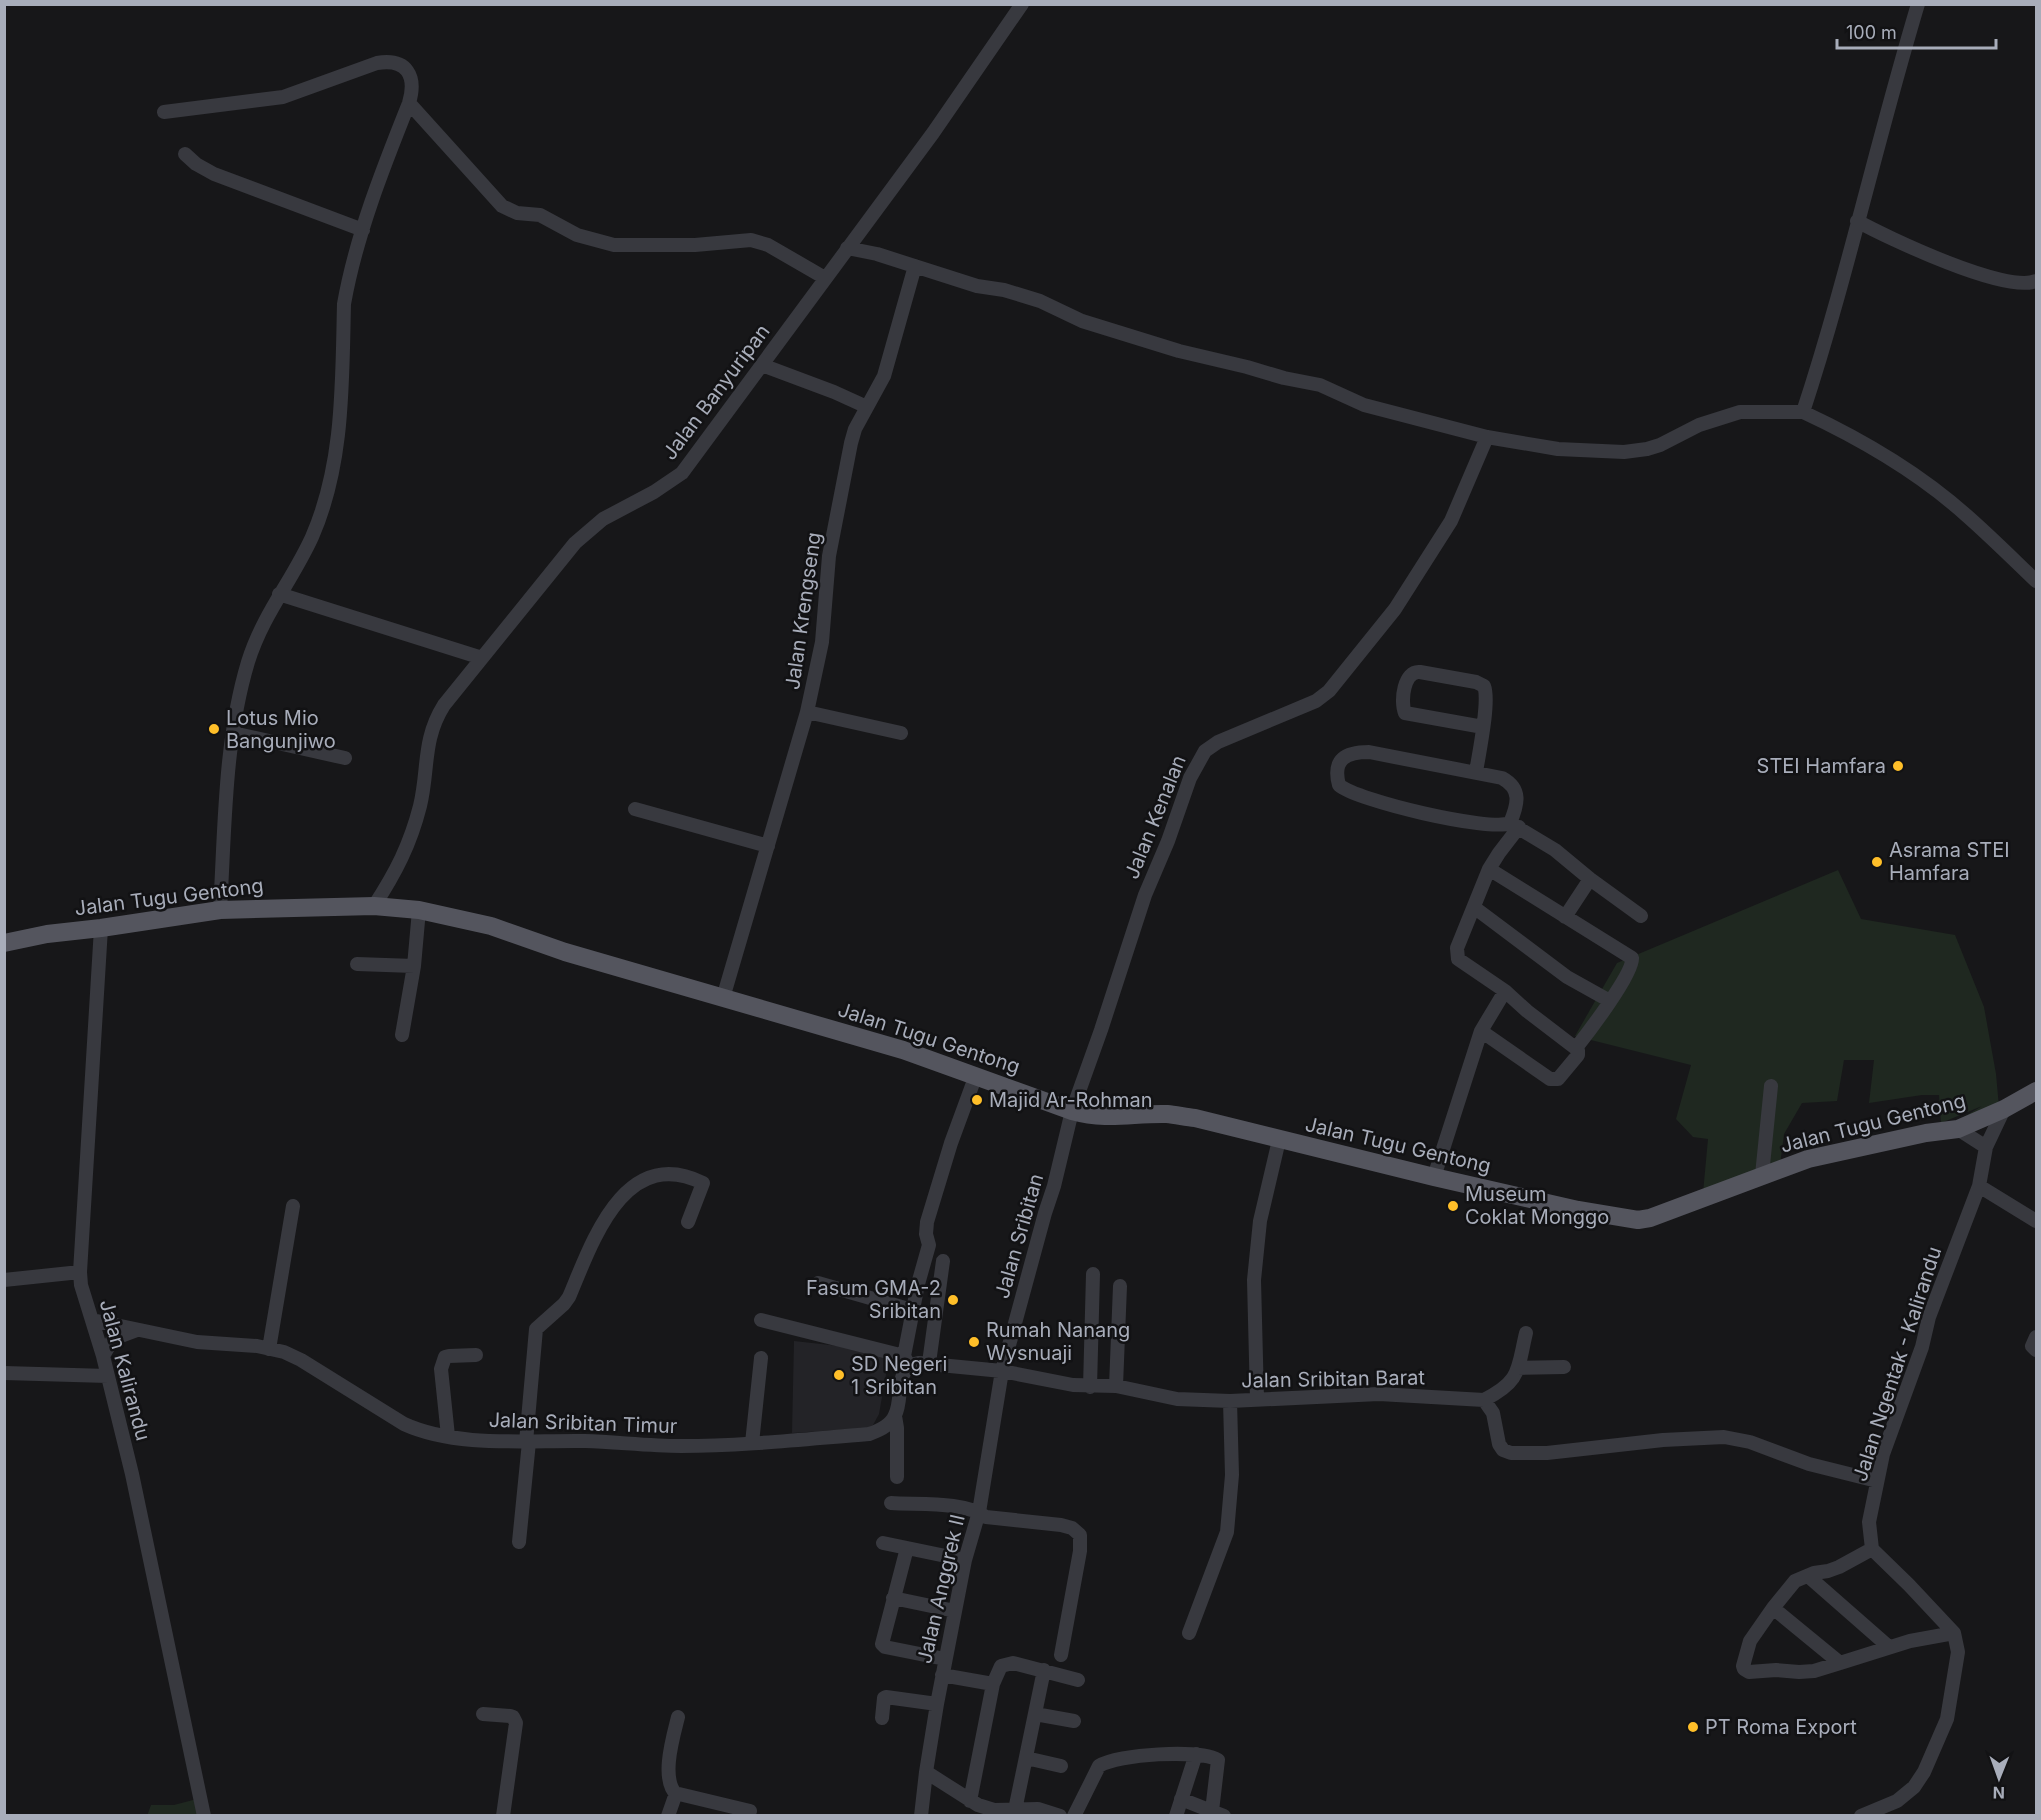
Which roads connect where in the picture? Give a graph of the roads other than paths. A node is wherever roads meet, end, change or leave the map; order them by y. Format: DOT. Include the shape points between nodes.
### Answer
graph roads {
  1 [pos="1022,4"];
  2 [pos="1918,4"];
  3 [pos="409,103"];
  4 [pos="164,112"];
  5 [pos="184,154"];
  6 [pos="1857,221"];
  7 [pos="363,230"];
  8 [pos="847,248"];
  9 [pos="915,266"];
  10 [pos="825,278"];
  11 [pos="2037,281"];
  12 [pos="762,365"];
  13 [pos="867,407"];
  14 [pos="1803,412"];
  15 [pos="1487,437"];
  16 [pos="2037,581"];
  17 [pos="279,594"];
  18 [pos="482,658"];
  19 [pos="807,712"];
  20 [pos="1482,727"];
  21 [pos="233,733"];
  22 [pos="901,733"];
  23 [pos="345,758"];
  24 [pos="1476,772"];
  25 [pos="635,808"];
  26 [pos="1514,825"];
  27 [pos="768,846"];
  28 [pos="1489,869"];
  29 [pos="1590,879"];
  30 [pos="374,906"];
  31 [pos="1475,908"];
  32 [pos="220,910"];
  33 [pos="419,910"];
  34 [pos="1641,916"];
  35 [pos="1565,917"];
  36 [pos="101,928"];
  37 [pos="4,944"];
  38 [pos="357,964"];
  39 [pos="414,966"];
  40 [pos="1505,991"];
  41 [pos="723,998"];
  42 [pos="1610,1001"];
  43 [pos="1481,1031"];
  44 [pos="402,1035"];
  45 [pos="1576,1048"];
  46 [pos="976,1075"];
  47 [pos="1771,1086"];
  48 [pos="2037,1091"];
  49 [pos="2004,1109"];
  50 [pos="1072,1111"];
  51 [pos="1958,1129"];
  52 [pos="1280,1140"];
  53 [pos="1986,1147"];
  54 [pos="1762,1175"];
  55 [pos="1434,1177"];
  56 [pos="1979,1186"];
  57 [pos="293,1206"];
  58 [pos="2037,1221"];
  59 [pos="688,1222"];
  60 [pos="943,1261"];
  61 [pos="81,1272"];
  62 [pos="1093,1274"];
  63 [pos="4,1280"];
  64 [pos="818,1283"];
  65 [pos="918,1284"];
  66 [pos="1120,1286"];
  67 [pos="939,1288"];
  68 [pos="912,1310"];
  69 [pos="92,1320"];
  70 [pos="761,1320"];
  71 [pos="139,1330"];
  72 [pos="1526,1333"];
  73 [pos="2037,1337"];
  74 [pos="269,1349"];
  75 [pos="2037,1350"];
  76 [pos="476,1355"];
  77 [pos="103,1356"];
  78 [pos="761,1358"];
  79 [pos="906,1361"];
  80 [pos="929,1363"];
  81 [pos="1564,1367"];
  82 [pos="1518,1368"];
  83 [pos="1002,1371"];
  84 [pos="4,1373"];
  85 [pos="108,1376"];
  86 [pos="1116,1386"];
  87 [pos="1090,1387"];
  88 [pos="1257,1399"];
  89 [pos="1484,1400"];
  90 [pos="1230,1401"];
  91 [pos="895,1416"];
  92 [pos="448,1436"];
  93 [pos="528,1442"];
  94 [pos="752,1443"];
  95 [pos="897,1477"];
  96 [pos="1877,1481"];
  97 [pos="891,1503"];
  98 [pos="979,1512"];
  99 [pos="519,1542"];
  100 [pos="883,1543"];
  101 [pos="907,1548"];
  102 [pos="1872,1549"];
  103 [pos="965,1560"];
  104 [pos="1808,1576"];
  105 [pos="893,1598"];
  106 [pos="1773,1608"];
  107 [pos="955,1611"];
  108 [pos="1189,1633"];
  109 [pos="1954,1633"];
  110 [pos="1889,1647"];
  111 [pos="1061,1655"];
  112 [pos="945,1659"];
  113 [pos="1840,1663"];
  114 [pos="1044,1670"];
  115 [pos="942,1675"];
  116 [pos="1078,1680"];
  117 [pos="993,1684"];
  118 [pos="937,1704"];
  119 [pos="483,1714"];
  120 [pos="1035,1714"];
  121 [pos="678,1717"];
  122 [pos="882,1718"];
  123 [pos="1074,1721"];
  124 [pos="1196,1754"];
  125 [pos="1026,1758"];
  126 [pos="1061,1766"];
  127 [pos="926,1772"];
  128 [pos="677,1795"];
  129 [pos="1181,1799"];
  130 [pos="970,1801"];
  131 [pos="750,1810"];
  132 [pos="1015,1810"];
  133 [pos="1219,1814"];
  134 [pos="204,1815"];
  135 [pos="503,1815"];
  136 [pos="668,1815"];
  137 [pos="921,1815"];
  138 [pos="1060,1815"];
  139 [pos="1074,1815"];
  140 [pos="1176,1815"];
  141 [pos="1861,1815"];
  1 -- 8 [label="street, Jalan Banyuripan"];
  2 -- 6 [label="street"];
  3 -- 4 [label="street" via="409,73 389,61 283,96"];
  3 -- 7 [label="street"];
  3 -- 10 [label="street" via="502,206 517,213 540,215 577,235 614,245 751,240"];
  5 -- 7 [label="street" via="214,174"];
  6 -- 11 [label="street" via="1897,242 1984,275 2020,284"];
  6 -- 14 [label="street"];
  7 -- 17 [label="street" via="344,304 339,439 312,536"];
  8 -- 9 [label="street"];
  8 -- 10 [label="street, Jalan Banyuripan"];
  9 -- 13 [label="street, Jalan Krengseng" via="884,376"];
  9 -- 15 [label="street" via="1040,301 1082,321 1179,351 1320,385 1364,405"];
  10 -- 12 [label="street, Jalan Banyuripan"];
  12 -- 13 [label="street"];
  12 -- 18 [label="street, Jalan Banyuripan" via="682,473 603,519 575,543"];
  13 -- 19 [label="street, Jalan Krengseng" via="851,443 829,556 822,642"];
  14 -- 15 [label="street" via="1740,412 1699,425 1660,445 1624,452 1558,449"];
  14 -- 16 [label="street" via="1873,448 1916,476 1965,513"];
  15 -- 50 [label="street, Jalan Kenalan" via="1451,521 1395,609 1329,692 1218,742 1198,760 1144,895"];
  17 -- 18 [label="street"];
  17 -- 21 [label="street" via="262,623 248,663"];
  18 -- 30 [label="street, Jalan Banyuripan" via="434,721 409,843 398,869"];
  19 -- 22 [label="street"];
  19 -- 27 [label="street, Jalan Krengseng"];
  20 -- 20 [label="street" via="1405,713 1402,707 1411,674 1420,672 1482,684 1486,689"];
  20 -- 24 [label="street"];
  21 -- 23 [label="street"];
  21 -- 32 [label="street"];
  24 -- 26 [label="street" via="1502,778 1512,785 1516,791"];
  24 -- 26 [label="street" via="1352,752 1343,757 1338,779 1341,787 1352,793 1407,810 1481,825"];
  25 -- 27 [label="street"];
  26 -- 28 [label="street"];
  26 -- 29 [label="street" via="1555,850"];
  27 -- 41 [label="street, Jalan Krengseng"];
  28 -- 31 [label="street"];
  28 -- 35 [label="street"];
  29 -- 34 [label="street"];
  29 -- 35 [label="street"];
  30 -- 32 [label="main road, Jalan Tugu Gentong"];
  30 -- 33 [label="main road, Jalan Tugu Gentong"];
  31 -- 40 [label="street" via="1456,956"];
  31 -- 42 [label="street" via="1567,977"];
  32 -- 36 [label="main road, Jalan Tugu Gentong"];
  33 -- 39 [label="street"];
  33 -- 41 [label="main road, Jalan Tugu Gentong" via="491,926"];
  35 -- 42 [label="street" via="1632,958 1632,966"];
  36 -- 37 [label="main road, Jalan Tugu Gentong"];
  36 -- 61 [label="street, Jalan Kalirandu"];
  38 -- 39 [label="street"];
  39 -- 44 [label="street"];
  40 -- 43 [label="street"];
  40 -- 45 [label="street"];
  41 -- 46 [label="main road, Jalan Tugu Gentong"];
  42 -- 45 [label="street"];
  43 -- 45 [label="street" via="1555,1080 1578,1055"];
  43 -- 55 [label="street"];
  46 -- 50 [label="main road, Jalan Tugu Gentong"];
  46 -- 65 [label="street" via="927,1222 929,1245"];
  47 -- 54 [label="street"];
  48 -- 49 [label="main road, Jalan Tugu Gentong"];
  49 -- 51 [label="main road, Jalan Tugu Gentong"];
  49 -- 53 [label="street, Jalan Ngentak - Kalirandu"];
  50 -- 52 [label="main road, Jalan Tugu Gentong" via="1108,1118 1166,1114 1196,1118"];
  50 -- 83 [label="street, Jalan Sribitan"];
  51 -- 53 [label="street"];
  51 -- 54 [label="main road, Jalan Tugu Gentong" via="1808,1159"];
  52 -- 55 [label="main road, Jalan Tugu Gentong"];
  52 -- 88 [label="street" via="1260,1221 1254,1280"];
  53 -- 56 [label="street, Jalan Ngentak - Kalirandu"];
  54 -- 55 [label="main road, Jalan Tugu Gentong" via="1638,1220"];
  56 -- 58 [label="street"];
  56 -- 96 [label="street, Jalan Ngentak - Kalirandu" via="1929,1317"];
  57 -- 74 [label="street"];
  59 -- 93 [label="street" via="703,1183 675,1175 632,1186 604,1219 569,1297 536,1329"];
  60 -- 67 [label="street"];
  61 -- 63 [label="street"];
  61 -- 69 [label="street, Jalan Kalirandu"];
  62 -- 87 [label="street"];
  64 -- 68 [label="street"];
  65 -- 67 [label="street"];
  65 -- 68 [label="street"];
  66 -- 86 [label="street"];
  67 -- 80 [label="street"];
  68 -- 79 [label="street"];
  69 -- 71 [label="street, Jalan Sribitan Timur"];
  69 -- 77 [label="street, Jalan Kalirandu"];
  70 -- 79 [label="street"];
  71 -- 74 [label="street, Jalan Sribitan Timur" via="197,1342"];
  71 -- 77 [label="street" via="113,1339"];
  72 -- 82 [label="street"];
  73 -- 75 [label="street" via="2032,1346"];
  74 -- 92 [label="street, Jalan Sribitan Timur" via="301,1360 421,1431"];
  76 -- 92 [label="street" via="449,1356 443,1361"];
  77 -- 85 [label="street, Jalan Kalirandu"];
  78 -- 94 [label="street"];
  79 -- 80 [label="street"];
  79 -- 91 [label="street"];
  80 -- 83 [label="street"];
  81 -- 82 [label="street"];
  82 -- 89 [label="street" via="1503,1391"];
  83 -- 87 [label="street, Jalan Sribitan Barat"];
  83 -- 98 [label="street, Jalan Anggrek II"];
  84 -- 85 [label="street"];
  85 -- 134 [label="street, Jalan Kalirandu"];
  86 -- 87 [label="street, Jalan Sribitan Barat"];
  86 -- 90 [label="street, Jalan Sribitan Barat" via="1177,1400"];
  88 -- 89 [label="street, Jalan Sribitan Barat" via="1379,1394"];
  88 -- 90 [label="street, Jalan Sribitan Barat"];
  89 -- 96 [label="street" via="1493,1413 1499,1444 1511,1452 1547,1453 1724,1437"];
  90 -- 108 [label="street" via="1232,1475 1227,1532"];
  91 -- 94 [label="street, Jalan Sribitan Timur" via="869,1434"];
  91 -- 95 [label="street"];
  92 -- 93 [label="street, Jalan Sribitan Timur"];
  93 -- 94 [label="street, Jalan Sribitan Timur" via="681,1446"];
  93 -- 99 [label="street"];
  96 -- 102 [label="street, Jalan Ngentak - Kalirandu" via="1869,1522"];
  97 -- 98 [label="street"];
  98 -- 103 [label="street, Jalan Anggrek II"];
  98 -- 111 [label="street" via="986,1517 1061,1525 1080,1535"];
  100 -- 101 [label="street"];
  101 -- 103 [label="street"];
  101 -- 105 [label="street"];
  102 -- 104 [label="street" via="1828,1571"];
  102 -- 109 [label="street"];
  103 -- 107 [label="street, Jalan Anggrek II"];
  104 -- 106 [label="street" via="1795,1581"];
  104 -- 110 [label="street"];
  105 -- 107 [label="street"];
  105 -- 112 [label="street" via="882,1644"];
  106 -- 113 [label="street"];
  106 -- 113 [label="street" via="1750,1641 1744,1669 1799,1672"];
  107 -- 112 [label="street, Jalan Anggrek II"];
  109 -- 110 [label="street"];
  109 -- 141 [label="street" via="1958,1652 1947,1719 1924,1772 1898,1801"];
  110 -- 113 [label="street"];
  112 -- 115 [label="street, Jalan Anggrek II"];
  114 -- 116 [label="street"];
  114 -- 117 [label="street" via="1008,1663 1002,1666"];
  114 -- 120 [label="street"];
  115 -- 117 [label="street"];
  115 -- 118 [label="street, Jalan Anggrek II"];
  117 -- 130 [label="street"];
  118 -- 122 [label="street" via="886,1697"];
  118 -- 127 [label="street, Jalan Anggrek II"];
  119 -- 135 [label="street" via="510,1716 516,1722"];
  120 -- 123 [label="street"];
  120 -- 125 [label="street"];
  121 -- 128 [label="street" via="671,1744 669,1784"];
  124 -- 129 [label="street"];
  124 -- 133 [label="street" via="1218,1760"];
  124 -- 139 [label="street" via="1140,1756 1102,1763"];
  125 -- 126 [label="street"];
  125 -- 132 [label="street"];
  127 -- 130 [label="street"];
  127 -- 137 [label="street, Jalan Anggrek II"];
  128 -- 131 [label="street"];
  128 -- 136 [label="street"];
  129 -- 133 [label="street"];
  129 -- 140 [label="street"];
  130 -- 132 [label="street" via="994,1810"];
  132 -- 138 [label="street" via="1038,1809"];
}
